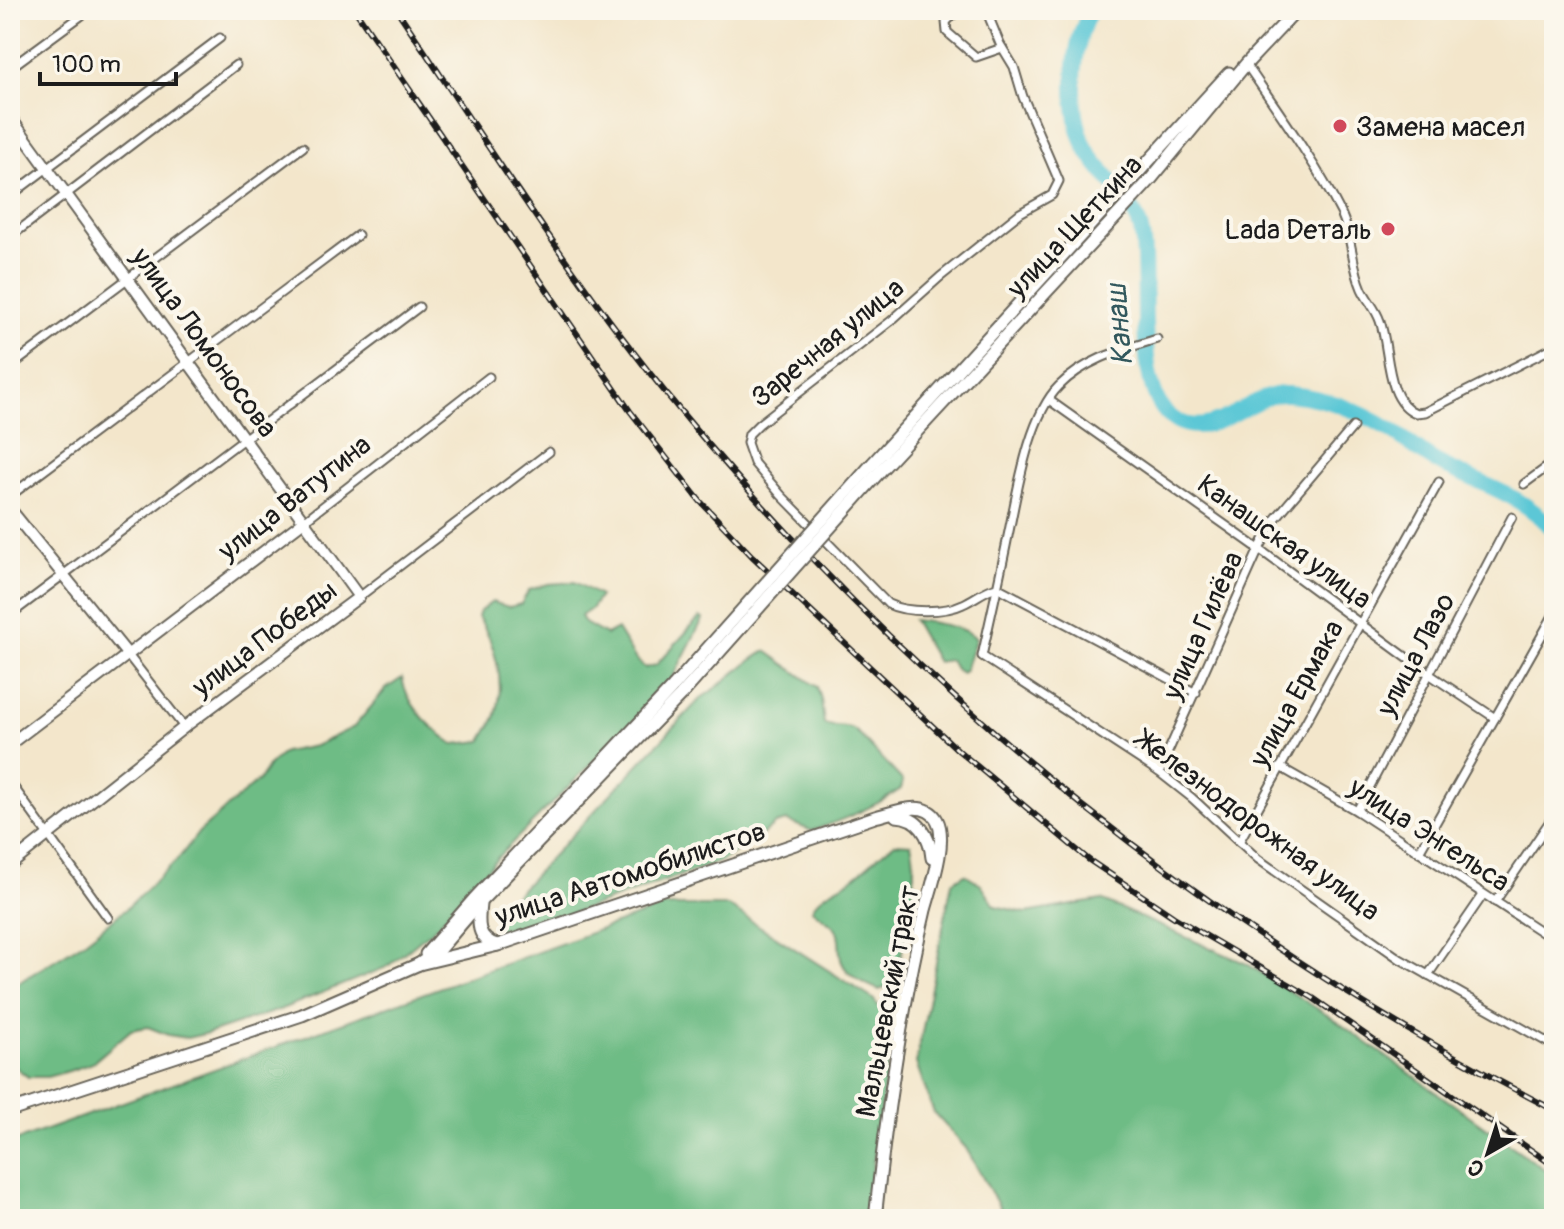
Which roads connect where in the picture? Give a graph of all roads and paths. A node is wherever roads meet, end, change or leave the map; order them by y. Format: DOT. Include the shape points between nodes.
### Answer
graph roads {
  1 [pos="89,10"];
  2 [pos="958,10"];
  3 [pos="986,10"];
  4 [pos="1297,10"];
  5 [pos="220,38"];
  6 [pos="1002,48"];
  7 [pos="1246,64"];
  8 [pos="236,65"];
  9 [pos="10,68"];
  10 [pos="10,117"];
  11 [pos="303,147"];
  12 [pos="48,169"];
  13 [pos="67,195"];
  14 [pos="10,196"];
  15 [pos="358,235"];
  16 [pos="10,237"];
  17 [pos="128,278"];
  18 [pos="419,307"];
  19 [pos="1157,339"];
  20 [pos="1554,347"];
  21 [pos="190,361"];
  22 [pos="10,367"];
  23 [pos="489,377"];
  24 [pos="1049,400"];
  25 [pos="1353,427"];
  26 [pos="246,438"];
  27 [pos="549,452"];
  28 [pos="1554,462"];
  29 [pos="878,466"];
  30 [pos="1439,482"];
  31 [pos="1524,484"];
  32 [pos="10,496"];
  33 [pos="10,509"];
  34 [pos="1512,517"];
  35 [pos="304,521"];
  36 [pos="1259,549"];
  37 [pos="63,575"];
  38 [pos="997,587"];
  39 [pos="359,597"];
  40 [pos="1554,614"];
  41 [pos="10,615"];
  42 [pos="1360,623"];
  43 [pos="128,655"];
  44 [pos="1429,674"];
  45 [pos="678,690"];
  46 [pos="1196,693"];
  47 [pos="1495,718"];
  48 [pos="184,727"];
  49 [pos="10,744"];
  50 [pos="1280,767"];
  51 [pos="1159,772"];
  52 [pos="10,782"];
  53 [pos="918,808"];
  54 [pos="1357,811"];
  55 [pos="875,817"];
  56 [pos="1553,820"];
  57 [pos="914,821"];
  58 [pos="48,835"];
  59 [pos="1239,842"];
  60 [pos="935,846"];
  61 [pos="1419,852"];
  62 [pos="10,865"];
  63 [pos="1483,895"];
  64 [pos="480,902"];
  65 [pos="1495,902"];
  66 [pos="108,918"];
  67 [pos="1554,940"];
  68 [pos="498,945"];
  69 [pos="419,964"];
  70 [pos="1428,975"];
  71 [pos="1554,1046"];
  72 [pos="12,1108"];
  73 [pos="875,1219"];
  1 -- 9 [label="street"];
  2 -- 6 [label="street" via="946,22 947,32 966,49 976,57"];
  3 -- 6 [label="street"];
  4 -- 7 [label="main road, улица Щеткина"];
  5 -- 12 [label="street"];
  6 -- 38 [label="street, Заречная улица" via="1059,181 1052,195 1020,213 759,424 747,443 754,463 781,495 888,604 899,610 948,610"];
  7 -- 20 [label="street" via="1341,213 1363,292 1380,320 1402,404 1416,413 1433,407"];
  7 -- 29 [label="main road, улица Щеткина" via="1151,179"];
  7 -- 29 [label="main road" via="1238,64 1142,167"];
  8 -- 13 [label="street"];
  10 -- 12 [label="street, улица Ломоносова"];
  11 -- 17 [label="street"];
  12 -- 13 [label="street, улица Ломоносова"];
  12 -- 14 [label="street"];
  13 -- 16 [label="street"];
  13 -- 17 [label="street, улица Ломоносова"];
  15 -- 21 [label="street"];
  17 -- 21 [label="street, улица Ломоносова"];
  17 -- 22 [label="street"];
  18 -- 26 [label="street"];
  19 -- 24 [label="street" via="1080,368"];
  21 -- 26 [label="street, улица Ломоносова"];
  21 -- 32 [label="street"];
  23 -- 35 [label="street, улица Ватутина"];
  24 -- 36 [label="street, Канашская улица"];
  24 -- 38 [label="street" via="1021,472"];
  25 -- 36 [label="street, улица Гилёва" via="1276,518"];
  26 -- 35 [label="street, улица Ломоносова"];
  26 -- 37 [label="street"];
  27 -- 39 [label="street, улица Победы"];
  28 -- 31 [label="street"];
  29 -- 45 [label="main road, bridge"];
  30 -- 42 [label="street, улица Ермака"];
  33 -- 37 [label="street"];
  34 -- 44 [label="street, улица Лазо"];
  35 -- 39 [label="street, улица Ломоносова"];
  35 -- 43 [label="street, улица Ватутина"];
  36 -- 42 [label="street, Канашская улица"];
  36 -- 46 [label="street, улица Гилёва"];
  37 -- 41 [label="street"];
  37 -- 43 [label="street"];
  38 -- 46 [label="street"];
  38 -- 51 [label="street, Железнодорожная улица" via="982,656"];
  39 -- 48 [label="street, улица Победы"];
  40 -- 47 [label="street"];
  42 -- 44 [label="street, Канашская улица"];
  42 -- 50 [label="street, улица Ермака"];
  43 -- 48 [label="street"];
  43 -- 49 [label="street, улица Ватутина"];
  44 -- 47 [label="street, Канашская улица"];
  44 -- 54 [label="street, улица Лазо"];
  45 -- 64 [label="main road"];
  45 -- 69 [label="main road" via="474,899"];
  46 -- 51 [label="street, улица Гилёва"];
  47 -- 61 [label="street"];
  48 -- 58 [label="street, улица Победы"];
  50 -- 54 [label="street, улица Энгельса"];
  50 -- 59 [label="street, улица Ермака"];
  51 -- 59 [label="street, Железнодорожная улица"];
  52 -- 58 [label="street"];
  53 -- 55 [label="main road, улица Автомобилистов"];
  53 -- 57 [label="main road"];
  53 -- 60 [label="main road" via="936,817 941,831"];
  54 -- 61 [label="street, улица Энгельса"];
  55 -- 57 [label="main road" via="898,815"];
  55 -- 68 [label="main road, улица Автомобилистов"];
  56 -- 65 [label="street"];
  57 -- 60 [label="main road"];
  58 -- 62 [label="street, улица Победы"];
  58 -- 66 [label="street"];
  59 -- 70 [label="street, Железнодорожная улица"];
  60 -- 73 [label="main road, Мальцевский тракт" via="934,882 899,1044"];
  61 -- 63 [label="street, улица Энгельса"];
  63 -- 65 [label="street, улица Энгельса"];
  63 -- 70 [label="street"];
  64 -- 68 [label="main road, улица Автомобилистов" via="480,933"];
  64 -- 69 [label="main road, улица Автомобилистов" via="438,951"];
  65 -- 67 [label="street, улица Энгельса"];
  68 -- 69 [label="main road"];
  69 -- 72 [label="main road, улица Автомобилистов" via="302,1015"];
  70 -- 71 [label="street, Железнодорожная улица"];
}
